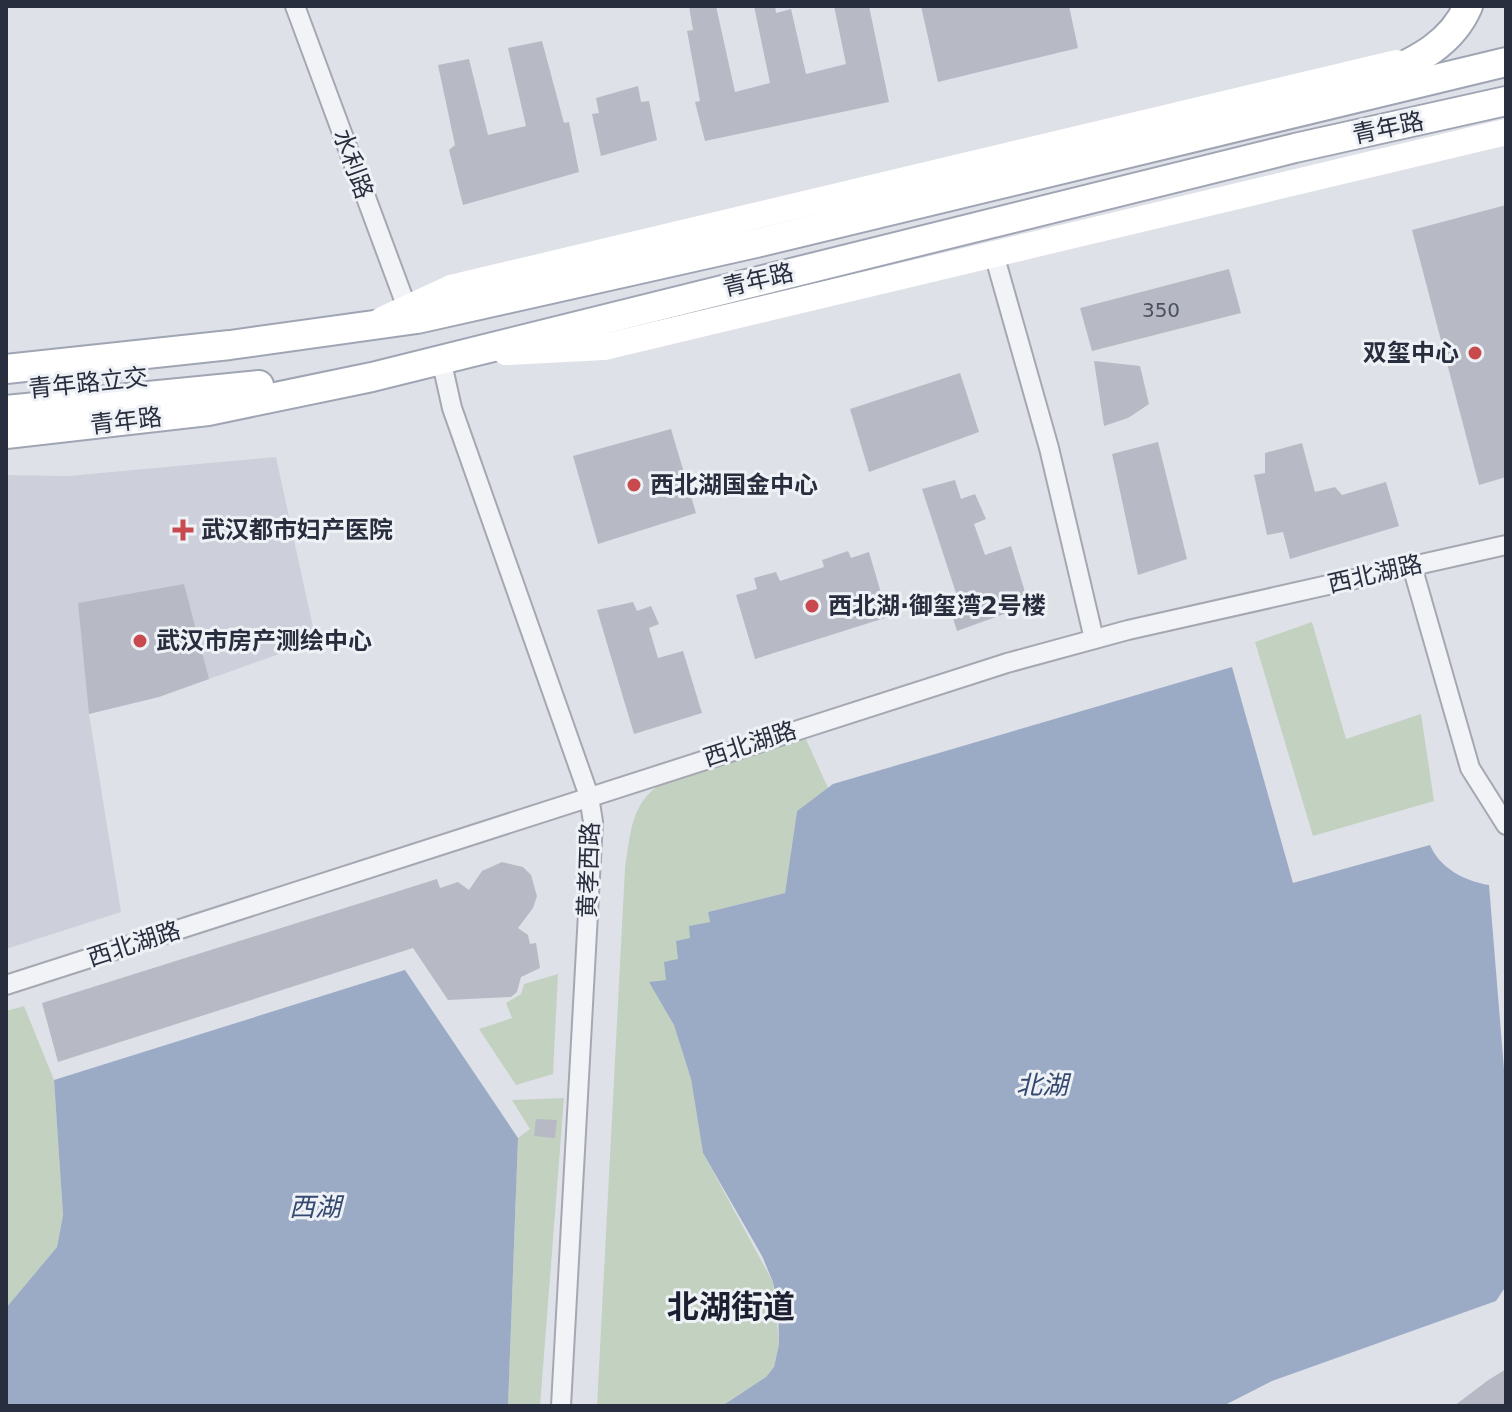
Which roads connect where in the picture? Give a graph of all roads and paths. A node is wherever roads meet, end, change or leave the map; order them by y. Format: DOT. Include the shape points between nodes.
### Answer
graph roads {
  1 [pos="295,6"];
  2 [pos="1468,6"];
  3 [pos="1424,56"];
  4 [pos="1506,62"];
  5 [pos="1506,101"];
  6 [pos="1326,105"];
  7 [pos="1506,132"];
  8 [pos="994,254"];
  9 [pos="412,314"];
  10 [pos="356,328"];
  11 [pos="450,357"];
  12 [pos="6,369"];
  13 [pos="372,377"];
  14 [pos="172,382"];
  15 [pos="6,392"];
  16 [pos="6,410"];
  17 [pos="6,434"];
  18 [pos="1506,545"];
  19 [pos="1412,566"];
  20 [pos="1094,639"];
  21 [pos="589,796"];
  22 [pos="1506,825"];
  23 [pos="6,985"];
  24 [pos="561,1406"];
  1 -- 9 [label="street, 水利路"];
  2 -- 3 [label="main road" via="1450,37"];
  3 -- 6 [label="main road"];
  3 -- 9 [label="main road" via="451,288"];
  4 -- 6 [label="main road, 青年路"];
  5 -- 11 [label="main road, 青年路" via="1295,148"];
  6 -- 9 [label="main road, 青年路" via="771,239"];
  7 -- 8 [label="main road"];
  8 -- 11 [label="main road" via="604,347"];
  8 -- 20 [label="street" via="1049,448"];
  9 -- 10 [label="main road, 青年路"];
  10 -- 12 [label="main road, 青年路"];
  10 -- 14 [label="main road"];
  11 -- 13 [label="main road, 青年路"];
  11 -- 21 [label="street, 黄孝西路" via="452,408"];
  13 -- 14 [label="main road"];
  13 -- 17 [label="main road, 青年路" via="208,411"];
  14 -- 15 [label="main road, 青年路立交"];
  14 -- 16 [label="main road, 青年路立交"];
  18 -- 19 [label="street, 西北湖路"];
  19 -- 20 [label="street, 西北湖路"];
  19 -- 22 [label="street" via="1470,768"];
  20 -- 21 [label="street, 西北湖路"];
  21 -- 23 [label="street, 西北湖路"];
  21 -- 24 [label="street, 黄孝西路" via="593,822"];
}
